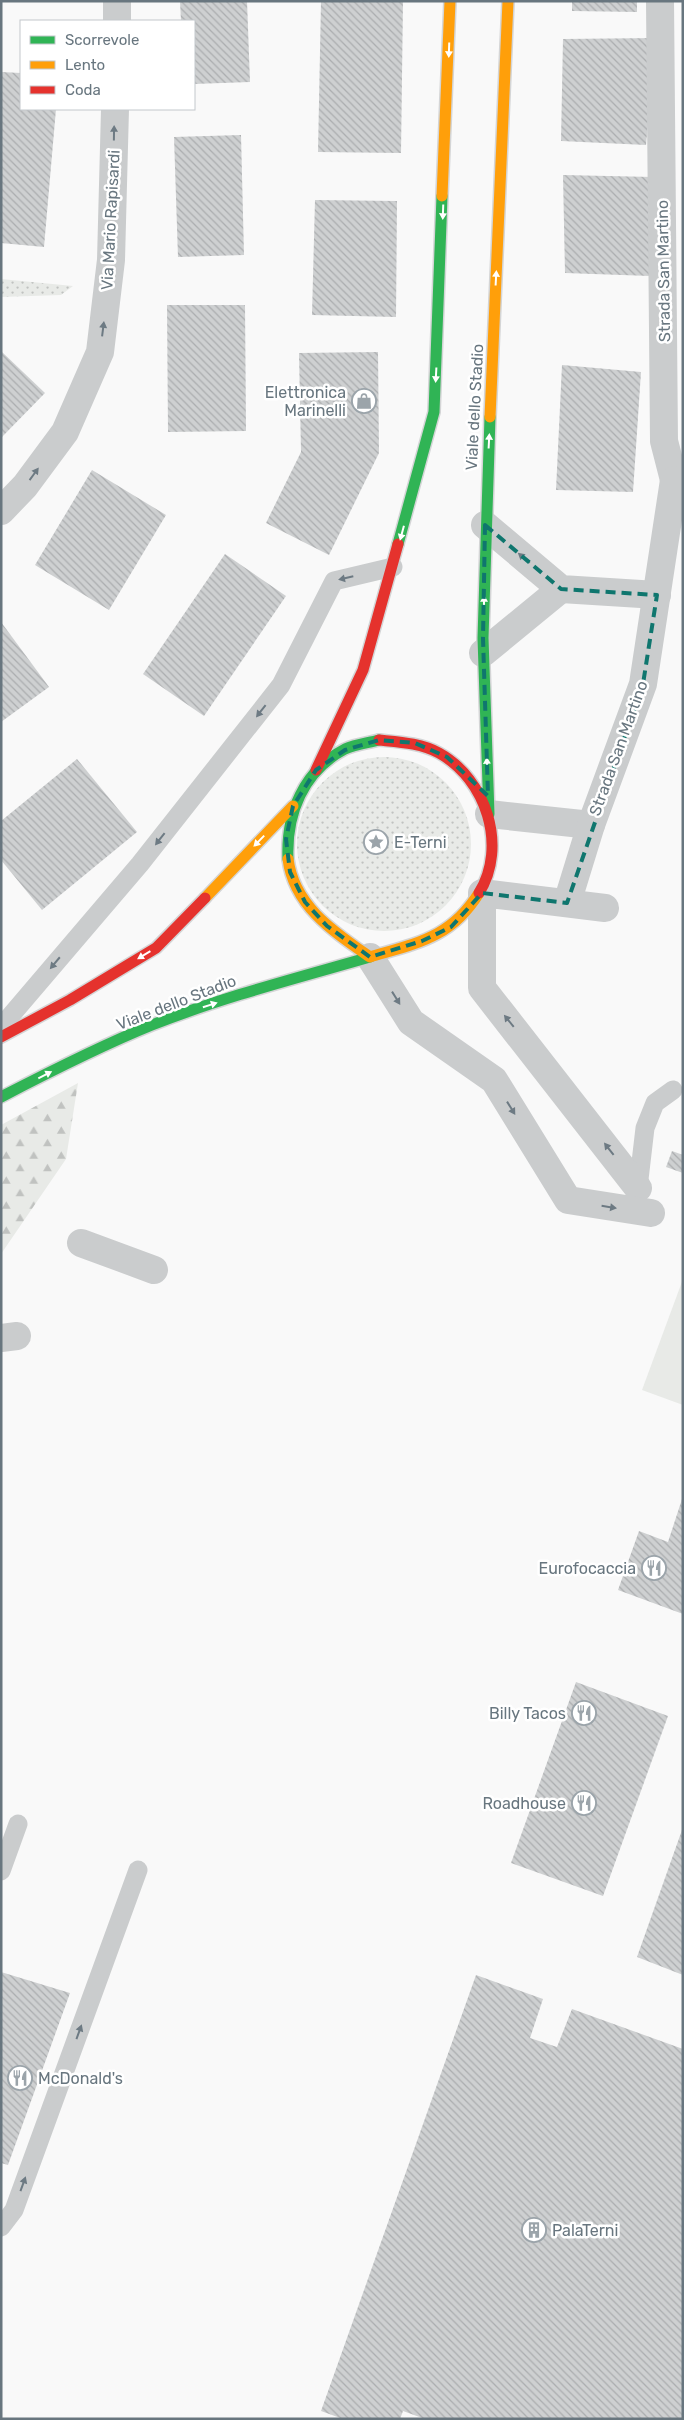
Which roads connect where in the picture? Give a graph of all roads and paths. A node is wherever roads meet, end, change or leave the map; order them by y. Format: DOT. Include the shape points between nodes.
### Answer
graph roads {
  1 [pos="118,1"];
  2 [pos="450,1"];
  3 [pos="508,1"];
  4 [pos="660,1"];
  5 [pos="117,20"];
  6 [pos="672,63"];
  7 [pos="115,110"];
  8 [pos="679,480"];
  9 [pos="1,510"];
  10 [pos="486,525"];
  11 [pos="393,567"];
  12 [pos="561,589"];
  13 [pos="657,595"];
  14 [pos="483,652"];
  15 [pos="316,770"];
  16 [pos="293,806"];
  17 [pos="489,814"];
  18 [pos="591,825"];
  19 [pos="482,893"];
  20 [pos="566,903"];
  21 [pos="605,908"];
  22 [pos="370,957"];
  23 [pos="1,1027"];
  24 [pos="1,1037"];
  25 [pos="673,1090"];
  26 [pos="1,1097"];
  27 [pos="638,1188"];
  28 [pos="651,1213"];
  29 [pos="80,1243"];
  30 [pos="154,1270"];
  31 [pos="18,1824"];
  32 [pos="138,1870"];
  33 [pos="1,1871"];
  34 [pos="1,2227"];
  1 -- 5 [label="street"];
  2 -- 11 [label="main road, one-way" via="434,412"];
  10 -- 3 [label="main road, Viale dello Stadio, one-way"];
  4 -- 6 [label="street, Strada San Martino"];
  6 -- 8 [label="street, Strada San Martino" via="664,441"];
  9 -- 7 [label="street, Via Mario Rapisardi, one-way" via="25,486 65,432 100,352 111,260"];
  8 -- 13 [label="street, Strada San Martino"];
  12 -- 10 [label="street, one-way"];
  14 -- 10 [label="main road, Viale dello Stadio, one-way"];
  11 -- 15 [label="main road" via="363,670"];
  11 -- 23 [label="lane, one-way" via="334,581 281,685 140,864"];
  12 -- 13 [label="street"];
  12 -- 14 [label="street"];
  13 -- 18 [label="street, Strada San Martino" via="643,684"];
  17 -- 14 [label="main road, Viale dello Stadio, one-way"];
  15 -- 16 [label="main road" via="302,787"];
  15 -- 17 [label="main road" via="345,750 379,740 415,742 447,758 473,782"];
  16 -- 22 [label="main road" via="286,839 290,872 305,902 328,926"];
  16 -- 24 [label="main road, one-way" via="156,948"];
  17 -- 18 [label="street, Strada San Martino"];
  17 -- 19 [label="main road" via="493,845"];
  18 -- 20 [label="street"];
  19 -- 20 [label="street"];
  19 -- 22 [label="main road, Viale dello Stadio" via="451,927 422,941"];
  27 -- 19 [label="street, one-way" via="482,988"];
  20 -- 21 [label="street"];
  26 -- 22 [label="main road, Viale dello Stadio, one-way" via="173,1017"];
  22 -- 28 [label="street, one-way" via="411,1022 494,1080 568,1200"];
  25 -- 27 [label="lane" via="656,1103 645,1128"];
  29 -- 30 [label="street"];
  31 -- 33 [label="lane"];
  34 -- 32 [label="lane, one-way" via="14,2210"];
}
